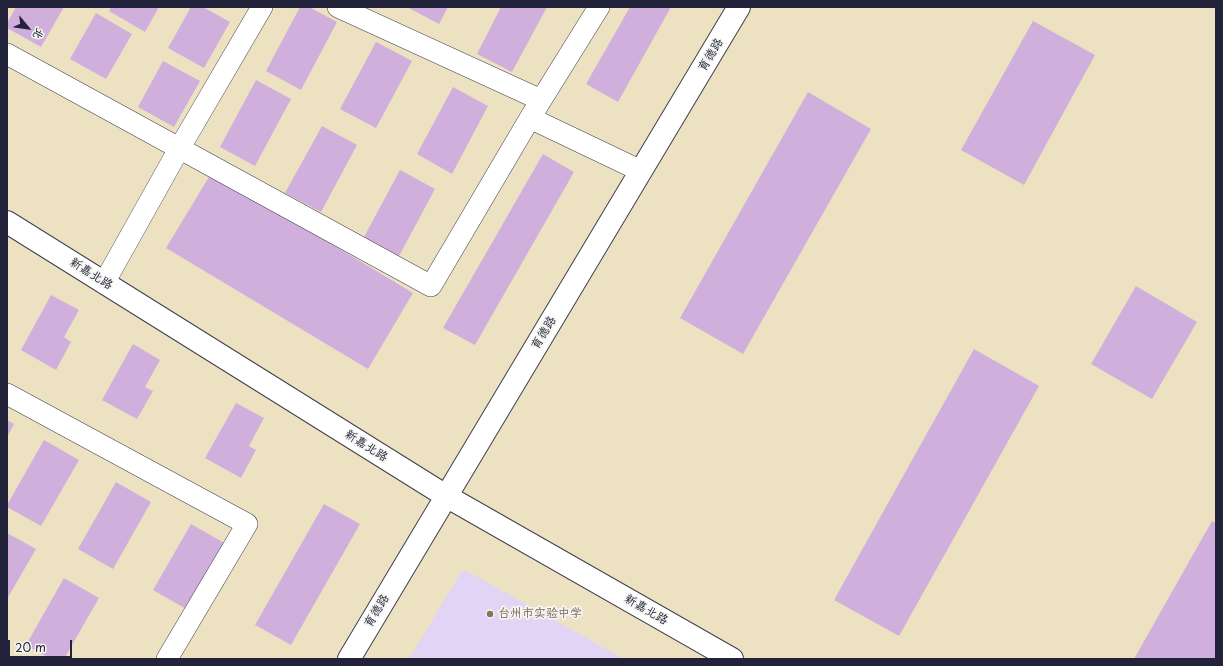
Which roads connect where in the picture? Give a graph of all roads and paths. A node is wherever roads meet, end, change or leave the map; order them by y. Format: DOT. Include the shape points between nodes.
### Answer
graph roads {
  1 [pos="262,7"];
  2 [pos="338,7"];
  3 [pos="599,7"];
  4 [pos="739,7"];
  5 [pos="7,54"];
  6 [pos="541,100"];
  7 [pos="530,118"];
  8 [pos="179,149"];
  9 [pos="641,171"];
  10 [pos="7,222"];
  11 [pos="104,283"];
  12 [pos="7,394"];
  13 [pos="446,496"];
  14 [pos="167,659"];
  15 [pos="349,659"];
  16 [pos="732,659"];
  1 -- 8 [label="street"];
  2 -- 6 [label="street"];
  3 -- 6 [label="street"];
  4 -- 9 [label="street, 育德路"];
  5 -- 8 [label="street"];
  6 -- 7 [label="street"];
  7 -- 8 [label="street" via="431,286"];
  7 -- 9 [label="street"];
  8 -- 11 [label="street"];
  9 -- 13 [label="street, 育德路"];
  10 -- 11 [label="street, 新嘉北路"];
  11 -- 13 [label="street, 新嘉北路"];
  12 -- 14 [label="street" via="247,524"];
  13 -- 15 [label="street, 育德路"];
  13 -- 16 [label="street, 新嘉北路"];
}
